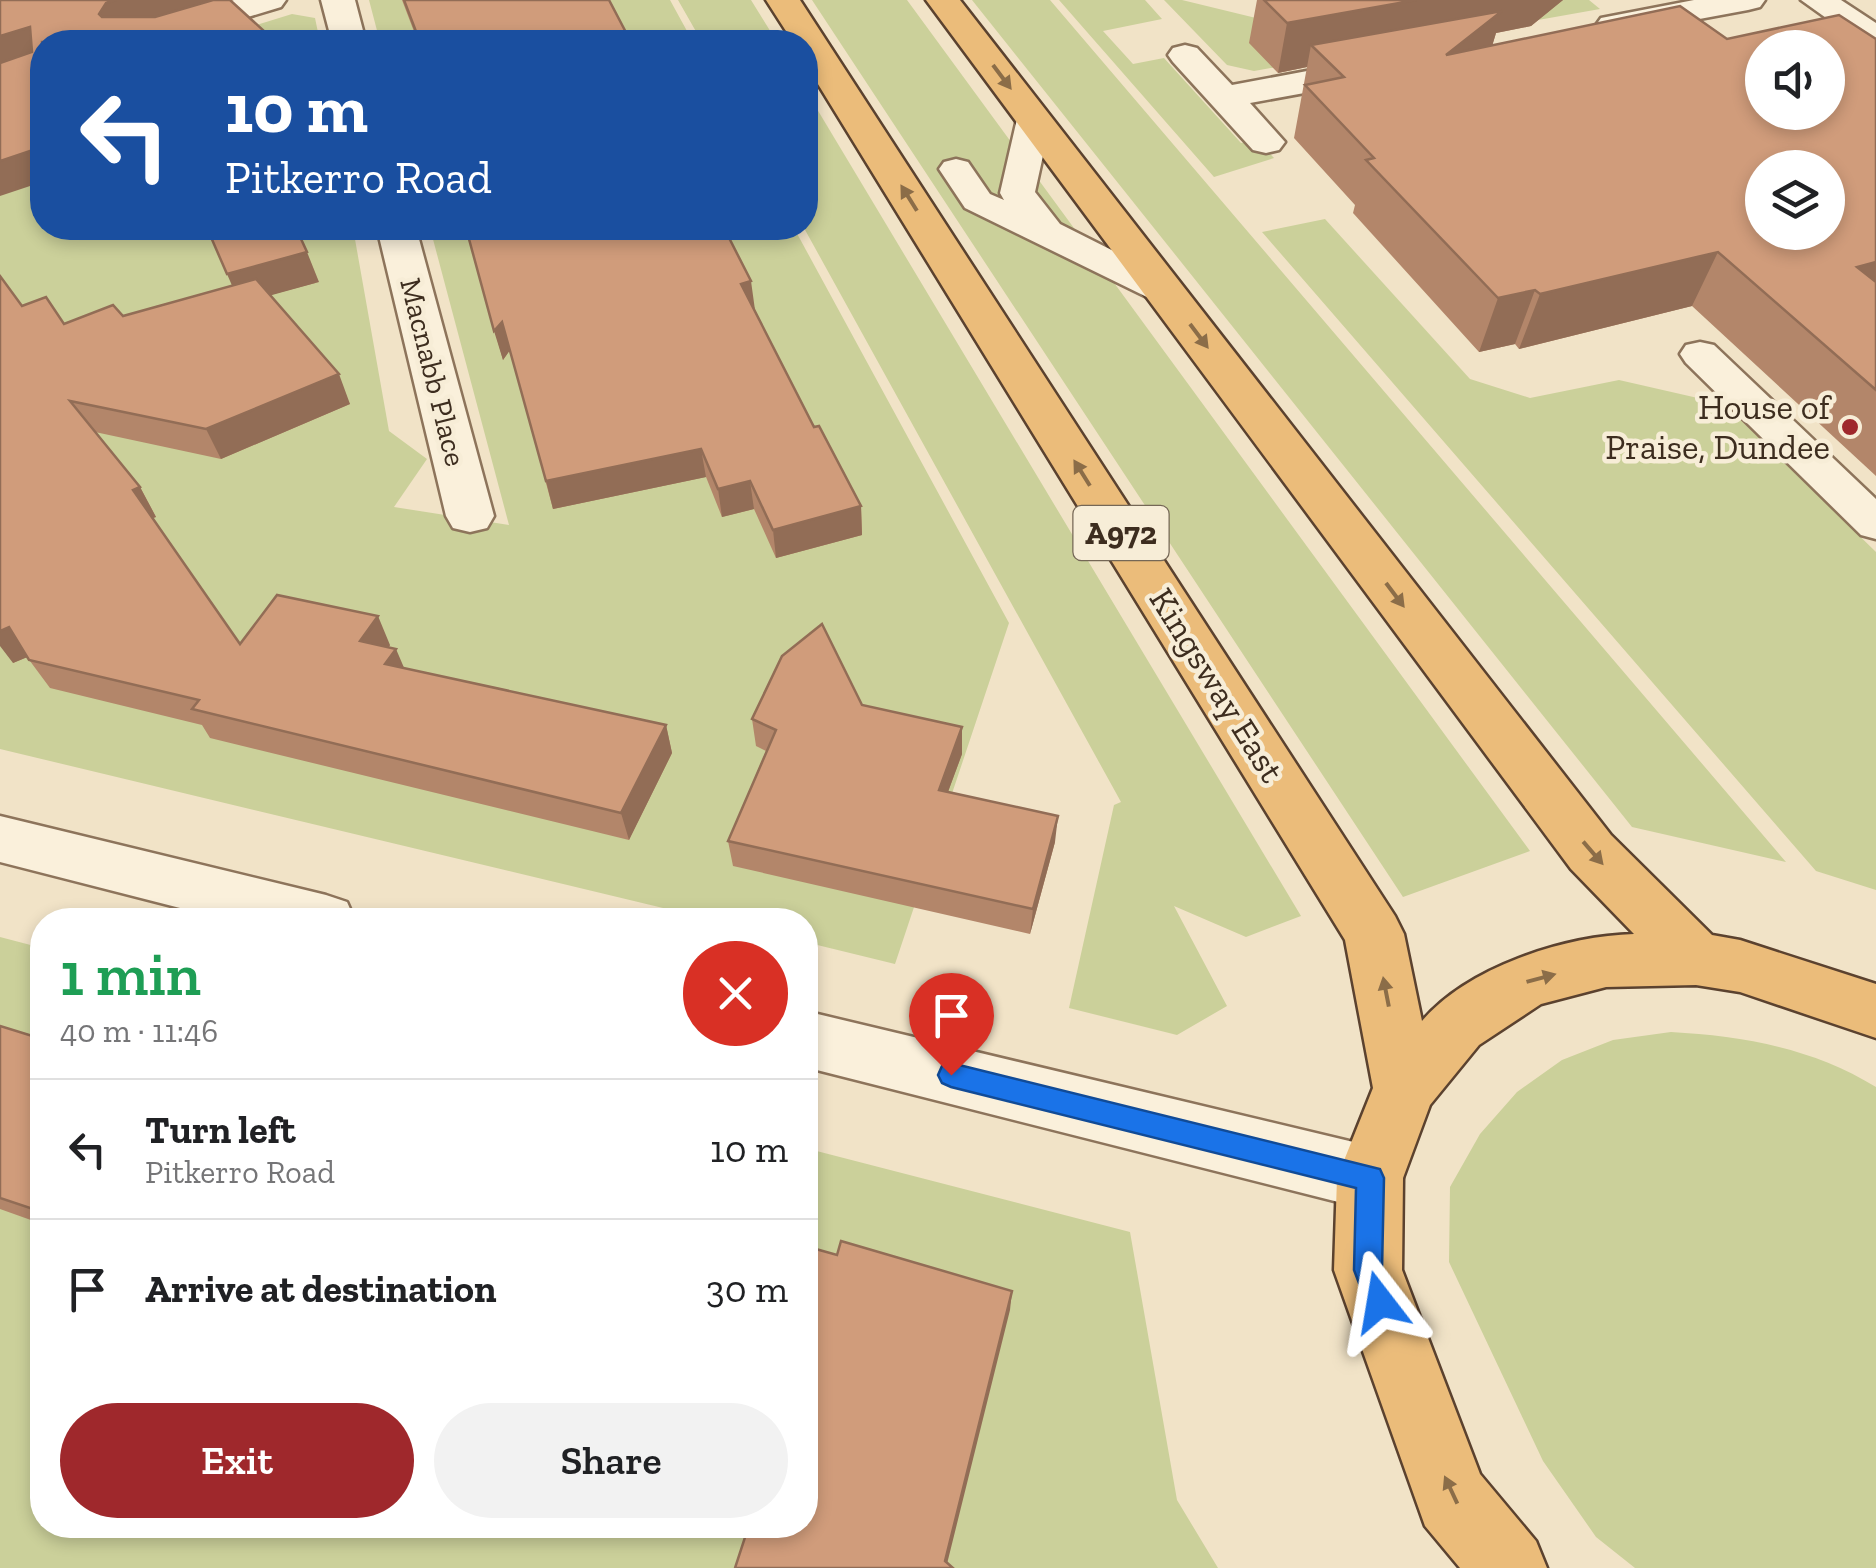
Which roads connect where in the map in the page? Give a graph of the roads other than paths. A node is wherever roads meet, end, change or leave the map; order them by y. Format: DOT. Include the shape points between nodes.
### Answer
graph roads {
  1 [pos="269,0"];
  2 [pos="338,0"];
  3 [pos="783,0"];
  4 [pos="942,0"];
  5 [pos="1748,0"];
  6 [pos="1818,0"];
  7 [pos="171,30"];
  8 [pos="345,30"];
  9 [pos="802,30"];
  10 [pos="1573,32"];
  11 [pos="1876,38"];
  12 [pos="818,55"];
  13 [pos="1186,55"];
  14 [pos="1418,61"];
  15 [pos="1224,97"];
  16 [pos="1034,120"];
  17 [pos="1266,142"];
  18 [pos="956,169"];
  19 [pos="1047,232"];
  20 [pos="399,240"];
  21 [pos="1166,292"];
  22 [pos="1700,354"];
  23 [pos="470,516"];
  24 [pos="1876,524"];
  25 [pos="0,839"];
  26 [pos="278,908"];
  27 [pos="1696,959"];
  28 [pos="1876,1011"];
  29 [pos="818,1042"];
  30 [pos="1405,1088"];
  31 [pos="1370,1178"];
  32 [pos="1508,1568"];
  1 -- 7 [label="street"];
  2 -- 8 [label="street"];
  9 -- 3 [label="highway, Kingsway East / A972, one-way"];
  4 -- 16 [label="highway, one-way"];
  5 -- 10 [label="street"];
  6 -- 11 [label="street"];
  30 -- 12 [label="highway, Kingsway East / A972, one-way" via="1374,934"];
  13 -- 15 [label="street"];
  14 -- 15 [label="street"];
  15 -- 17 [label="street"];
  16 -- 19 [label="lane" via="1017,193"];
  16 -- 21 [label="highway"];
  18 -- 19 [label="lane" via="978,201"];
  19 -- 21 [label="lane"];
  20 -- 23 [label="street, Macnabb Place"];
  21 -- 27 [label="highway, one-way" via="1590,852"];
  22 -- 24 [label="lane"];
  25 -- 26 [label="street"];
  27 -- 28 [label="highway" via="1740,966"];
  30 -- 27 [label="highway, one-way" via="1456,1025 1524,982 1606,961"];
  29 -- 31 [label="street"];
  30 -- 31 [label="highway"];
  32 -- 31 [label="highway, one-way" via="1452,1499 1368,1270"];
}
